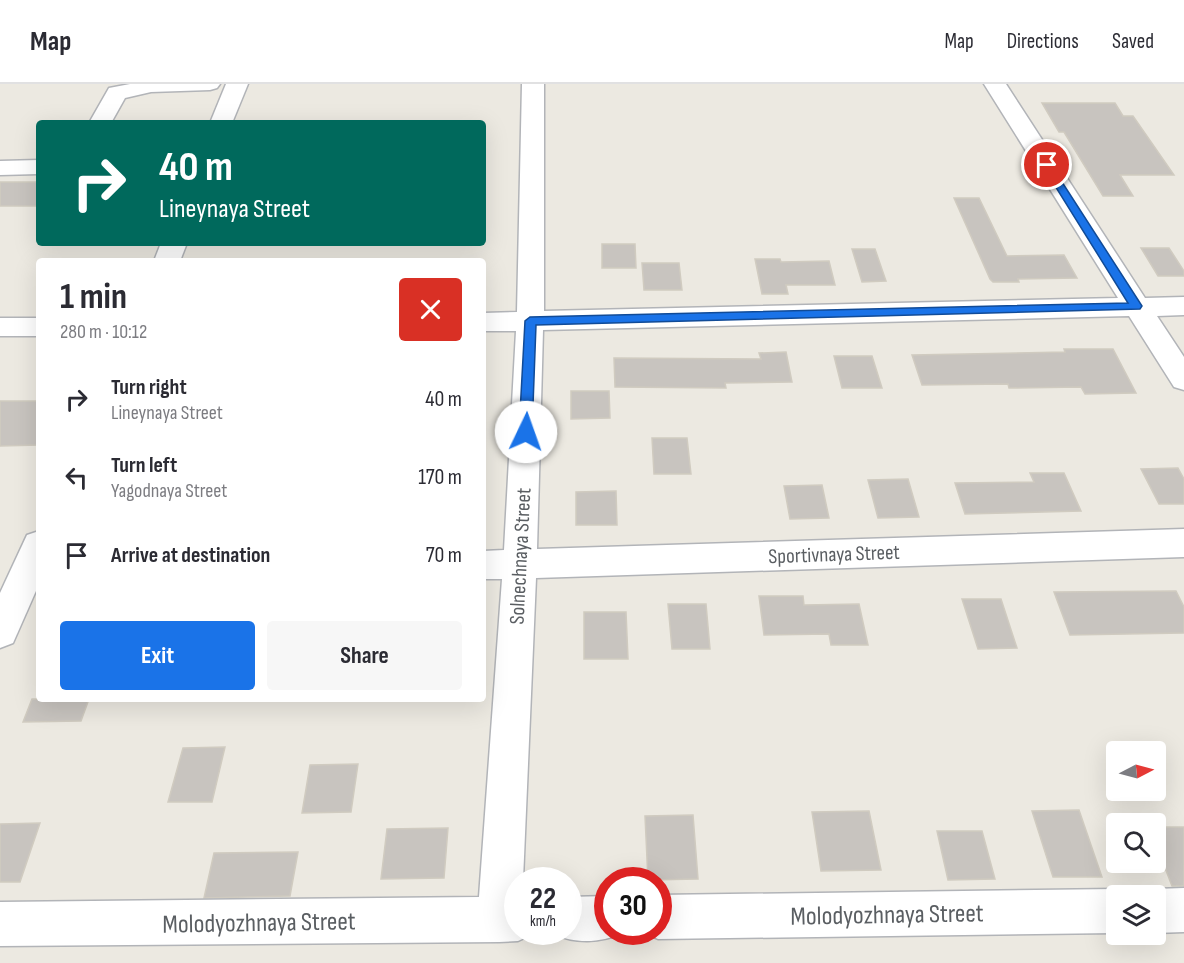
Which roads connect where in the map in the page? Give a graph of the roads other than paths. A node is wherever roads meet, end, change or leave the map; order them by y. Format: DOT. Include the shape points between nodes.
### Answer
graph roads {
  1 [pos="210,84"];
  2 [pos="237,84"];
  3 [pos="533,84"];
  4 [pos="995,84"];
  5 [pos="102,120"];
  6 [pos="222,120"];
  7 [pos="36,167"];
  8 [pos="0,168"];
  9 [pos="1136,306"];
  10 [pos="1184,306"];
  11 [pos="530,321"];
  12 [pos="486,322"];
  13 [pos="0,327"];
  14 [pos="36,327"];
  15 [pos="1184,380"];
  16 [pos="1184,543"];
  17 [pos="36,550"];
  18 [pos="520,564"];
  19 [pos="486,565"];
  20 [pos="21,576"];
  21 [pos="0,632"];
  22 [pos="510,867"];
  23 [pos="1184,910"];
  24 [pos="1106,911"];
  25 [pos="1166,911"];
  26 [pos="672,917"];
  27 [pos="504,919"];
  28 [pos="0,924"];
  1 -- 5 [label="street" via="151,86 117,93"];
  2 -- 6 [label="street"];
  3 -- 11 [label="street, Solnechnaya Street"];
  4 -- 9 [label="street"];
  7 -- 8 [label="street"];
  9 -- 10 [label="street"];
  9 -- 11 [label="street"];
  9 -- 15 [label="street"];
  11 -- 12 [label="street"];
  11 -- 18 [label="street, Solnechnaya Street"];
  13 -- 14 [label="street"];
  16 -- 18 [label="street, Sportivnaya Street"];
  17 -- 20 [label="street"];
  18 -- 19 [label="street, Sportivnaya Street"];
  18 -- 22 [label="street, Solnechnaya Street"];
  20 -- 21 [label="street"];
  23 -- 25 [label="street"];
  24 -- 26 [label="street, Molodyozhnaya Street"];
  27 -- 28 [label="street, Molodyozhnaya Street"];
}
